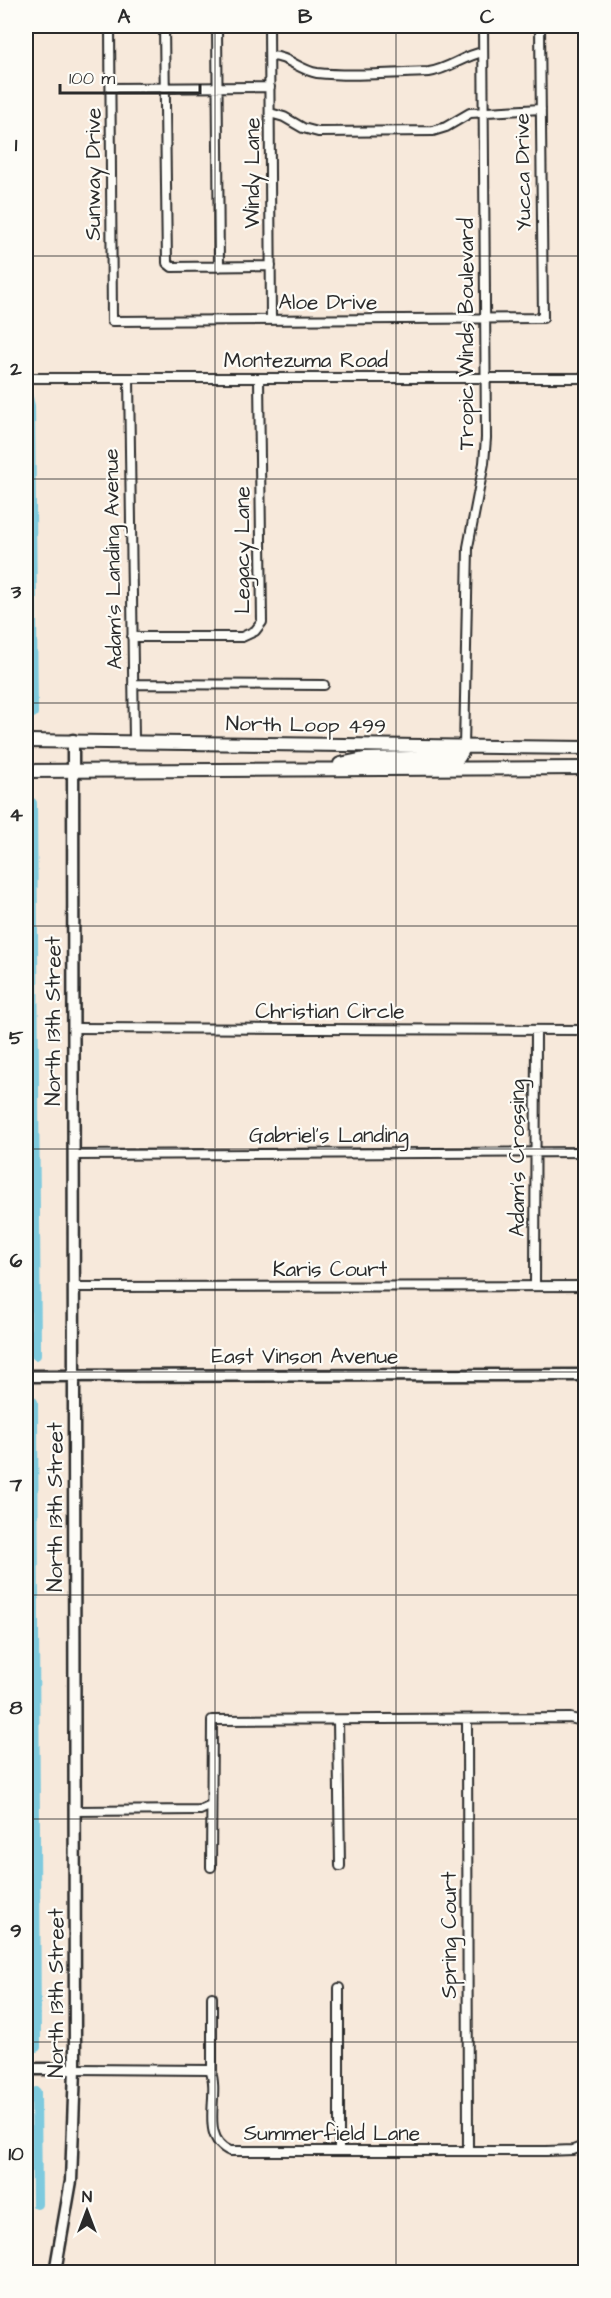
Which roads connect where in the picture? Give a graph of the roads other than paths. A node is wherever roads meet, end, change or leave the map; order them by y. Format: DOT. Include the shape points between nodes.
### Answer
graph roads {
  1 [pos="110,26"];
  2 [pos="164,26"];
  3 [pos="217,26"];
  4 [pos="269,26"];
  5 [pos="483,26"];
  6 [pos="540,26"];
  7 [pos="483,52"];
  8 [pos="270,56"];
  9 [pos="217,87"];
  10 [pos="270,87"];
  11 [pos="111,88"];
  12 [pos="165,88"];
  13 [pos="541,110"];
  14 [pos="270,113"];
  15 [pos="483,113"];
  16 [pos="271,266"];
  17 [pos="219,267"];
  18 [pos="543,318"];
  19 [pos="486,319"];
  20 [pos="271,320"];
  21 [pos="112,321"];
  22 [pos="26,378"];
  23 [pos="129,378"];
  24 [pos="259,378"];
  25 [pos="487,378"];
  26 [pos="585,378"];
  27 [pos="132,637"];
  28 [pos="133,684"];
  29 [pos="324,685"];
  30 [pos="73,740"];
  31 [pos="134,740"];
  32 [pos="26,741"];
  33 [pos="464,748"];
  34 [pos="585,748"];
  35 [pos="585,768"];
  36 [pos="312,770"];
  37 [pos="26,771"];
  38 [pos="73,771"];
  39 [pos="73,1028"];
  40 [pos="536,1030"];
  41 [pos="585,1030"];
  42 [pos="535,1152"];
  43 [pos="585,1152"];
  44 [pos="73,1155"];
  45 [pos="535,1286"];
  46 [pos="585,1286"];
  47 [pos="74,1287"];
  48 [pos="585,1375"];
  49 [pos="26,1376"];
  50 [pos="74,1376"];
  51 [pos="467,1719"];
  52 [pos="338,1720"];
  53 [pos="585,1722"];
  54 [pos="211,1805"];
  55 [pos="75,1811"];
  56 [pos="340,1866"];
  57 [pos="211,1867"];
  58 [pos="339,1988"];
  59 [pos="212,1997"];
  60 [pos="26,2069"];
  61 [pos="75,2069"];
  62 [pos="212,2072"];
  63 [pos="585,2145"];
  64 [pos="339,2151"];
  65 [pos="468,2151"];
  66 [pos="55,2272"];
  1 -- 11 [label="street, Sunway Drive"];
  2 -- 12 [label="street"];
  3 -- 9 [label="street"];
  4 -- 8 [label="street, Windy Lane"];
  5 -- 7 [label="street, Tropic Winds Boulevard"];
  6 -- 13 [label="street, Yucca Drive"];
  7 -- 8 [label="street" via="429,72 320,73 283,57"];
  7 -- 15 [label="street, Tropic Winds Boulevard"];
  8 -- 10 [label="street, Windy Lane"];
  9 -- 10 [label="street"];
  9 -- 12 [label="street"];
  9 -- 17 [label="street"];
  10 -- 14 [label="street, Windy Lane"];
  11 -- 12 [label="street"];
  11 -- 21 [label="street, Sunway Drive"];
  12 -- 17 [label="street" via="167,263 172,267"];
  13 -- 15 [label="street"];
  13 -- 18 [label="street, Yucca Drive"];
  14 -- 15 [label="street" via="310,131 345,133 433,131 462,116"];
  14 -- 16 [label="street, Windy Lane"];
  15 -- 19 [label="street, Tropic Winds Boulevard"];
  16 -- 17 [label="street"];
  16 -- 20 [label="street, Windy Lane"];
  18 -- 19 [label="street, Aloe Drive"];
  19 -- 20 [label="street, Aloe Drive"];
  19 -- 25 [label="street, Tropic Winds Boulevard"];
  20 -- 21 [label="street, Aloe Drive"];
  22 -- 23 [label="street, Montezuma Road"];
  23 -- 24 [label="street, Montezuma Road"];
  23 -- 27 [label="street, Adam's Landing Avenue"];
  24 -- 25 [label="street, Montezuma Road"];
  24 -- 27 [label="street, Legacy Lane" via="262,622 242,637"];
  25 -- 26 [label="street, Montezuma Road"];
  25 -- 33 [label="street, Tropic Winds Boulevard" via="484,463 468,547"];
  27 -- 28 [label="street, Adam's Landing Avenue"];
  28 -- 29 [label="street"];
  28 -- 31 [label="street, Adam's Landing Avenue"];
  30 -- 31 [label="main road, North Loop 499"];
  30 -- 32 [label="main road, North Loop 499"];
  30 -- 38 [label="street, North 13th Street"];
  31 -- 33 [label="main road, North Loop 499"];
  33 -- 34 [label="main road, North Loop 499"];
  33 -- 36 [label="main road" via="459,757 364,759"];
  35 -- 36 [label="main road, North Loop 499"];
  36 -- 38 [label="main road, North Loop 499"];
  37 -- 38 [label="main road, North Loop 499"];
  38 -- 39 [label="street, North 13th Street"];
  39 -- 40 [label="street, Christian Circle"];
  39 -- 44 [label="street, North 13th Street"];
  40 -- 41 [label="street, Christian Circle"];
  40 -- 42 [label="street, Adam's Crossing"];
  42 -- 43 [label="street, Gabriel's Landing"];
  42 -- 44 [label="street, Gabriel's Landing"];
  42 -- 45 [label="street, Adam's Crossing"];
  44 -- 47 [label="street, North 13th Street"];
  45 -- 46 [label="street, Karis Court"];
  45 -- 47 [label="street, Karis Court"];
  47 -- 50 [label="street, North 13th Street"];
  48 -- 50 [label="street, East Vinson Avenue"];
  49 -- 50 [label="street, East Vinson Avenue"];
  50 -- 55 [label="street, North 13th Street"];
  51 -- 52 [label="street"];
  51 -- 53 [label="street" via="570,1718"];
  51 -- 65 [label="street, Spring Court"];
  52 -- 54 [label="street" via="212,1720"];
  52 -- 56 [label="street"];
  54 -- 55 [label="street" via="200,1810"];
  54 -- 57 [label="street"];
  55 -- 61 [label="street, North 13th Street"];
  58 -- 64 [label="street"];
  59 -- 62 [label="street"];
  60 -- 61 [label="street"];
  61 -- 62 [label="street" via="203,2068"];
  61 -- 66 [label="street, North 13th Street" via="70,2181"];
  62 -- 64 [label="street, Summerfield Lane" via="214,2134 223,2148 239,2152"];
  63 -- 65 [label="street, Summerfield Lane" via="573,2150"];
  64 -- 65 [label="street, Summerfield Lane"];
}
